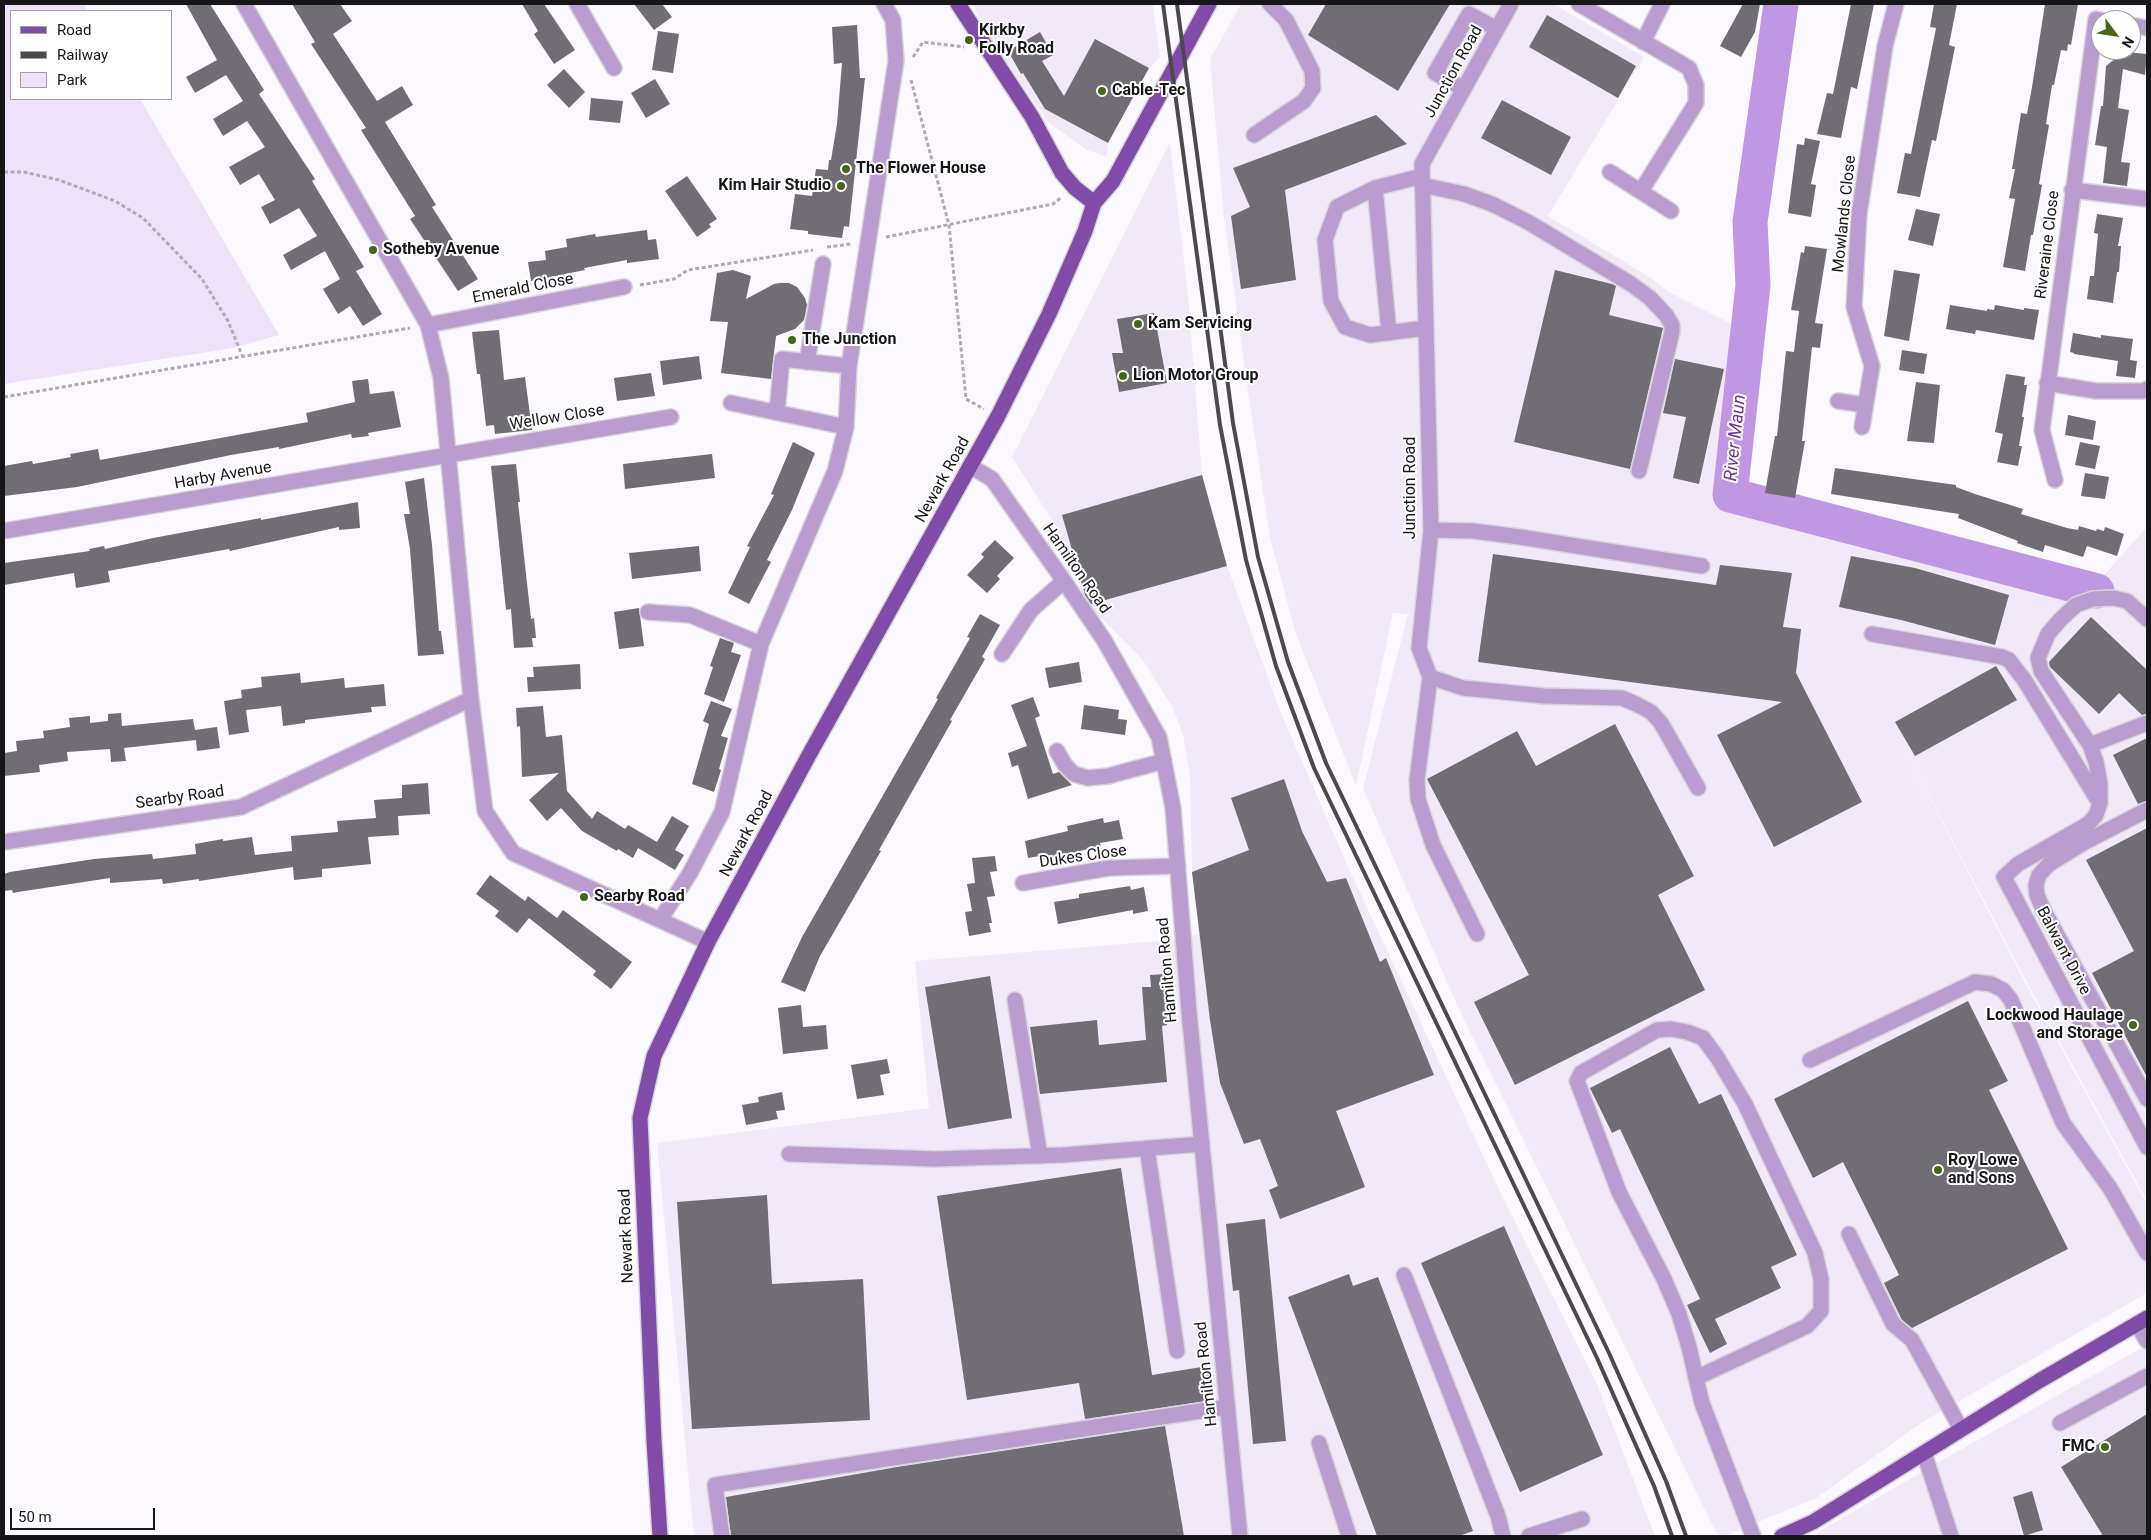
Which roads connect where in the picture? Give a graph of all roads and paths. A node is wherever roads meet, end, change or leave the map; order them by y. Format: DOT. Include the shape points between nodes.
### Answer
graph roads {
  1 [pos="244,4"];
  2 [pos="577,4"];
  3 [pos="884,4"];
  4 [pos="958,4"];
  5 [pos="1209,4"];
  6 [pos="1270,4"];
  7 [pos="1511,4"];
  8 [pos="1579,4"];
  9 [pos="1662,4"];
  10 [pos="1896,4"];
  11 [pos="1497,29"];
  12 [pos="1643,42"];
  13 [pos="964,47"];
  14 [pos="2091,55"];
  15 [pos="902,62"];
  16 [pos="614,68"];
  17 [pos="1464,89"];
  18 [pos="1254,135"];
  19 [pos="4,172"];
  20 [pos="1610,172"];
  21 [pos="1422,180"];
  22 [pos="1075,188"];
  23 [pos="1375,188"];
  24 [pos="2072,190"];
  25 [pos="1640,191"];
  26 [pos="2147,199"];
  27 [pos="1094,203"];
  28 [pos="1671,211"];
  29 [pos="949,225"];
  30 [pos="868,241"];
  31 [pos="823,264"];
  32 [pos="624,287"];
  33 [pos="428,325"];
  34 [pos="1426,328"];
  35 [pos="1389,333"];
  36 [pos="242,355"];
  37 [pos="807,362"];
  38 [pos="849,366"];
  39 [pos="2047,383"];
  40 [pos="2147,389"];
  41 [pos="4,397"];
  42 [pos="1838,401"];
  43 [pos="731,403"];
  44 [pos="1865,405"];
  45 [pos="777,412"];
  46 [pos="998,416"];
  47 [pos="671,417"];
  48 [pos="846,427"];
  49 [pos="1862,427"];
  50 [pos="448,454"];
  51 [pos="970,466"];
  52 [pos="1639,470"];
  53 [pos="2055,480"];
  54 [pos="1431,530"];
  55 [pos="4,531"];
  56 [pos="1702,566"];
  57 [pos="1064,581"];
  58 [pos="648,612"];
  59 [pos="2147,619"];
  60 [pos="1872,634"];
  61 [pos="761,644"];
  62 [pos="1002,654"];
  63 [pos="1430,677"];
  64 [pos="472,699"];
  65 [pos="2147,723"];
  66 [pos="2090,745"];
  67 [pos="1058,751"];
  68 [pos="1164,761"];
  69 [pos="1698,788"];
  70 [pos="2100,803"];
  71 [pos="2147,810"];
  72 [pos="4,842"];
  73 [pos="1178,866"];
  74 [pos="1023,883"];
  75 [pos="660,920"];
  76 [pos="1477,934"];
  77 [pos="708,942"];
  78 [pos="1015,1000"];
  79 [pos="1810,1060"];
  80 [pos="2147,1099"];
  81 [pos="1202,1144"];
  82 [pos="2147,1147"];
  83 [pos="1147,1148"];
  84 [pos="789,1154"];
  85 [pos="1040,1156"];
  86 [pos="1849,1234"];
  87 [pos="2147,1253"];
  88 [pos="1404,1275"];
  89 [pos="2142,1321"];
  90 [pos="2147,1341"];
  91 [pos="1177,1351"];
  92 [pos="2147,1376"];
  93 [pos="1696,1378"];
  94 [pos="1228,1406"];
  95 [pos="2060,1423"];
  96 [pos="1961,1429"];
  97 [pos="1319,1443"];
  98 [pos="1924,1453"];
  99 [pos="1582,1519"];
  100 [pos="1239,1535"];
  101 [pos="660,1536"];
  102 [pos="722,1536"];
  103 [pos="1349,1536"];
  104 [pos="1503,1536"];
  105 [pos="1529,1536"];
  106 [pos="1753,1536"];
  107 [pos="1782,1536"];
  108 [pos="1951,1536"];
  1 -- 33 [label="street"];
  2 -- 16 [label="street"];
  3 -- 15 [label="street" via="893,20"];
  4 -- 22 [label="main road" via="1032,117 1062,174"];
  5 -- 27 [label="main road" via="1113,181"];
  6 -- 18 [label="street" via="1286,20 1312,71 1313,88 1304,101"];
  7 -- 11 [label="street, Junction Road"];
  8 -- 12 [label="street"];
  9 -- 12 [label="street"];
  10 -- 44 [label="street, Mowlands Close" via="1884,46 1859,214 1854,307 1872,366"];
  11 -- 17 [label="street, Junction Road"];
  11 -- 17 [label="street" via="1469,14 1435,73"];
  12 -- 25 [label="street" via="1689,68 1696,85 1696,103"];
  13 -- 15 [label="path" via="923,42"];
  14 -- 24 [label="street, Riveraine Close"];
  15 -- 29 [label="path"];
  15 -- 30 [label="street"];
  17 -- 21 [label="street, Junction Road" via="1422,164"];
  19 -- 36 [label="path" via="24,172 59,180 115,200 143,218 202,279 228,321"];
  20 -- 25 [label="street"];
  21 -- 23 [label="street"];
  21 -- 34 [label="street, Junction Road"];
  21 -- 52 [label="street" via="1492,204 1528,222 1631,284 1666,316 1672,332"];
  22 -- 27 [label="main road"];
  22 -- 29 [label="path" via="1053,204"];
  23 -- 35 [label="street"];
  23 -- 35 [label="street" via="1337,207 1324,240 1331,301 1346,327 1370,335"];
  24 -- 26 [label="street"];
  24 -- 39 [label="street, Riveraine Close"];
  25 -- 28 [label="street"];
  27 -- 46 [label="main road, Newark Road" via="1049,314"];
  29 -- 30 [label="path"];
  29 -- 46 [label="path" via="966,399"];
  30 -- 32 [label="path" via="688,270 674,279"];
  30 -- 38 [label="street, Newark Road"];
  31 -- 37 [label="street"];
  32 -- 33 [label="street, Emerald Close"];
  33 -- 36 [label="path"];
  33 -- 50 [label="street" via="441,378"];
  34 -- 35 [label="street"];
  34 -- 54 [label="street, Junction Road"];
  36 -- 41 [label="path"];
  37 -- 38 [label="street"];
  37 -- 45 [label="street" via="782,359"];
  38 -- 48 [label="street, Newark Road"];
  39 -- 40 [label="street" via="2096,391"];
  39 -- 53 [label="street, Riveraine Close" via="2042,430"];
  42 -- 44 [label="street"];
  43 -- 45 [label="street"];
  44 -- 49 [label="street, Mowlands Close"];
  45 -- 48 [label="street"];
  46 -- 51 [label="main road, Newark Road"];
  47 -- 50 [label="street, Wellow Close"];
  48 -- 61 [label="street, Newark Road" via="835,471"];
  50 -- 55 [label="street, Harby Avenue"];
  50 -- 64 [label="street"];
  51 -- 57 [label="street, Hamilton Road" via="992,479"];
  51 -- 77 [label="main road, Newark Road"];
  54 -- 56 [label="street" via="1520,537"];
  54 -- 63 [label="street, Junction Road" via="1419,648"];
  57 -- 62 [label="street" via="1031,610"];
  57 -- 68 [label="street, Hamilton Road" via="1104,640 1159,736"];
  58 -- 61 [label="street" via="690,615"];
  59 -- 66 [label="street" via="2127,601 2093,599 2076,605 2060,620 2043,644 2038,658 2040,671"];
  60 -- 70 [label="street" via="2009,660"];
  61 -- 75 [label="street, Newark Road" via="722,812 690,873"];
  63 -- 69 [label="street" via="1462,688 1544,696 1622,698 1651,712 1661,723"];
  63 -- 76 [label="street" via="1417,780 1418,798 1434,845"];
  64 -- 72 [label="street, Searby Road" via="241,807"];
  64 -- 75 [label="street" via="485,811 513,853"];
  65 -- 66 [label="street"];
  66 -- 70 [label="street" via="2100,784"];
  67 -- 68 [label="street" via="1064,765 1074,774 1088,778"];
  68 -- 73 [label="street, Hamilton Road" via="1173,808"];
  70 -- 82 [label="street, Balwant Drive" via="2088,824 2018,864 2004,877"];
  71 -- 80 [label="street" via="2049,864 2039,875 2036,885 2044,909"];
  73 -- 74 [label="street, Dukes Close" via="1109,868"];
  73 -- 81 [label="street, Hamilton Road"];
  75 -- 77 [label="street"];
  77 -- 101 [label="main road, Newark Road" via="654,1056 640,1118"];
  78 -- 85 [label="street"];
  79 -- 87 [label="street" via="1975,982 2004,990 2063,1123 2110,1188"];
  81 -- 83 [label="street"];
  81 -- 94 [label="street, Hamilton Road"];
  83 -- 85 [label="street"];
  83 -- 91 [label="street"];
  84 -- 85 [label="street" via="935,1159"];
  86 -- 96 [label="street" via="1893,1324 1912,1340"];
  88 -- 104 [label="street"];
  89 -- 90 [label="street"];
  89 -- 96 [label="main road"];
  92 -- 95 [label="street"];
  93 -- 93 [label="street" via="1679,1314 1619,1192 1577,1081 1581,1073 1657,1030 1671,1029 1703,1038 1717,1057 1745,1104 1815,1253 1821,1279 1821,1310 1807,1326"];
  93 -- 106 [label="street" via="1702,1403"];
  94 -- 100 [label="street, Hamilton Road"];
  94 -- 102 [label="street" via="715,1485"];
  96 -- 98 [label="main road"];
  97 -- 103 [label="street"];
  98 -- 107 [label="main road" via="1813,1522"];
  98 -- 108 [label="street"];
  99 -- 105 [label="street"];
}
